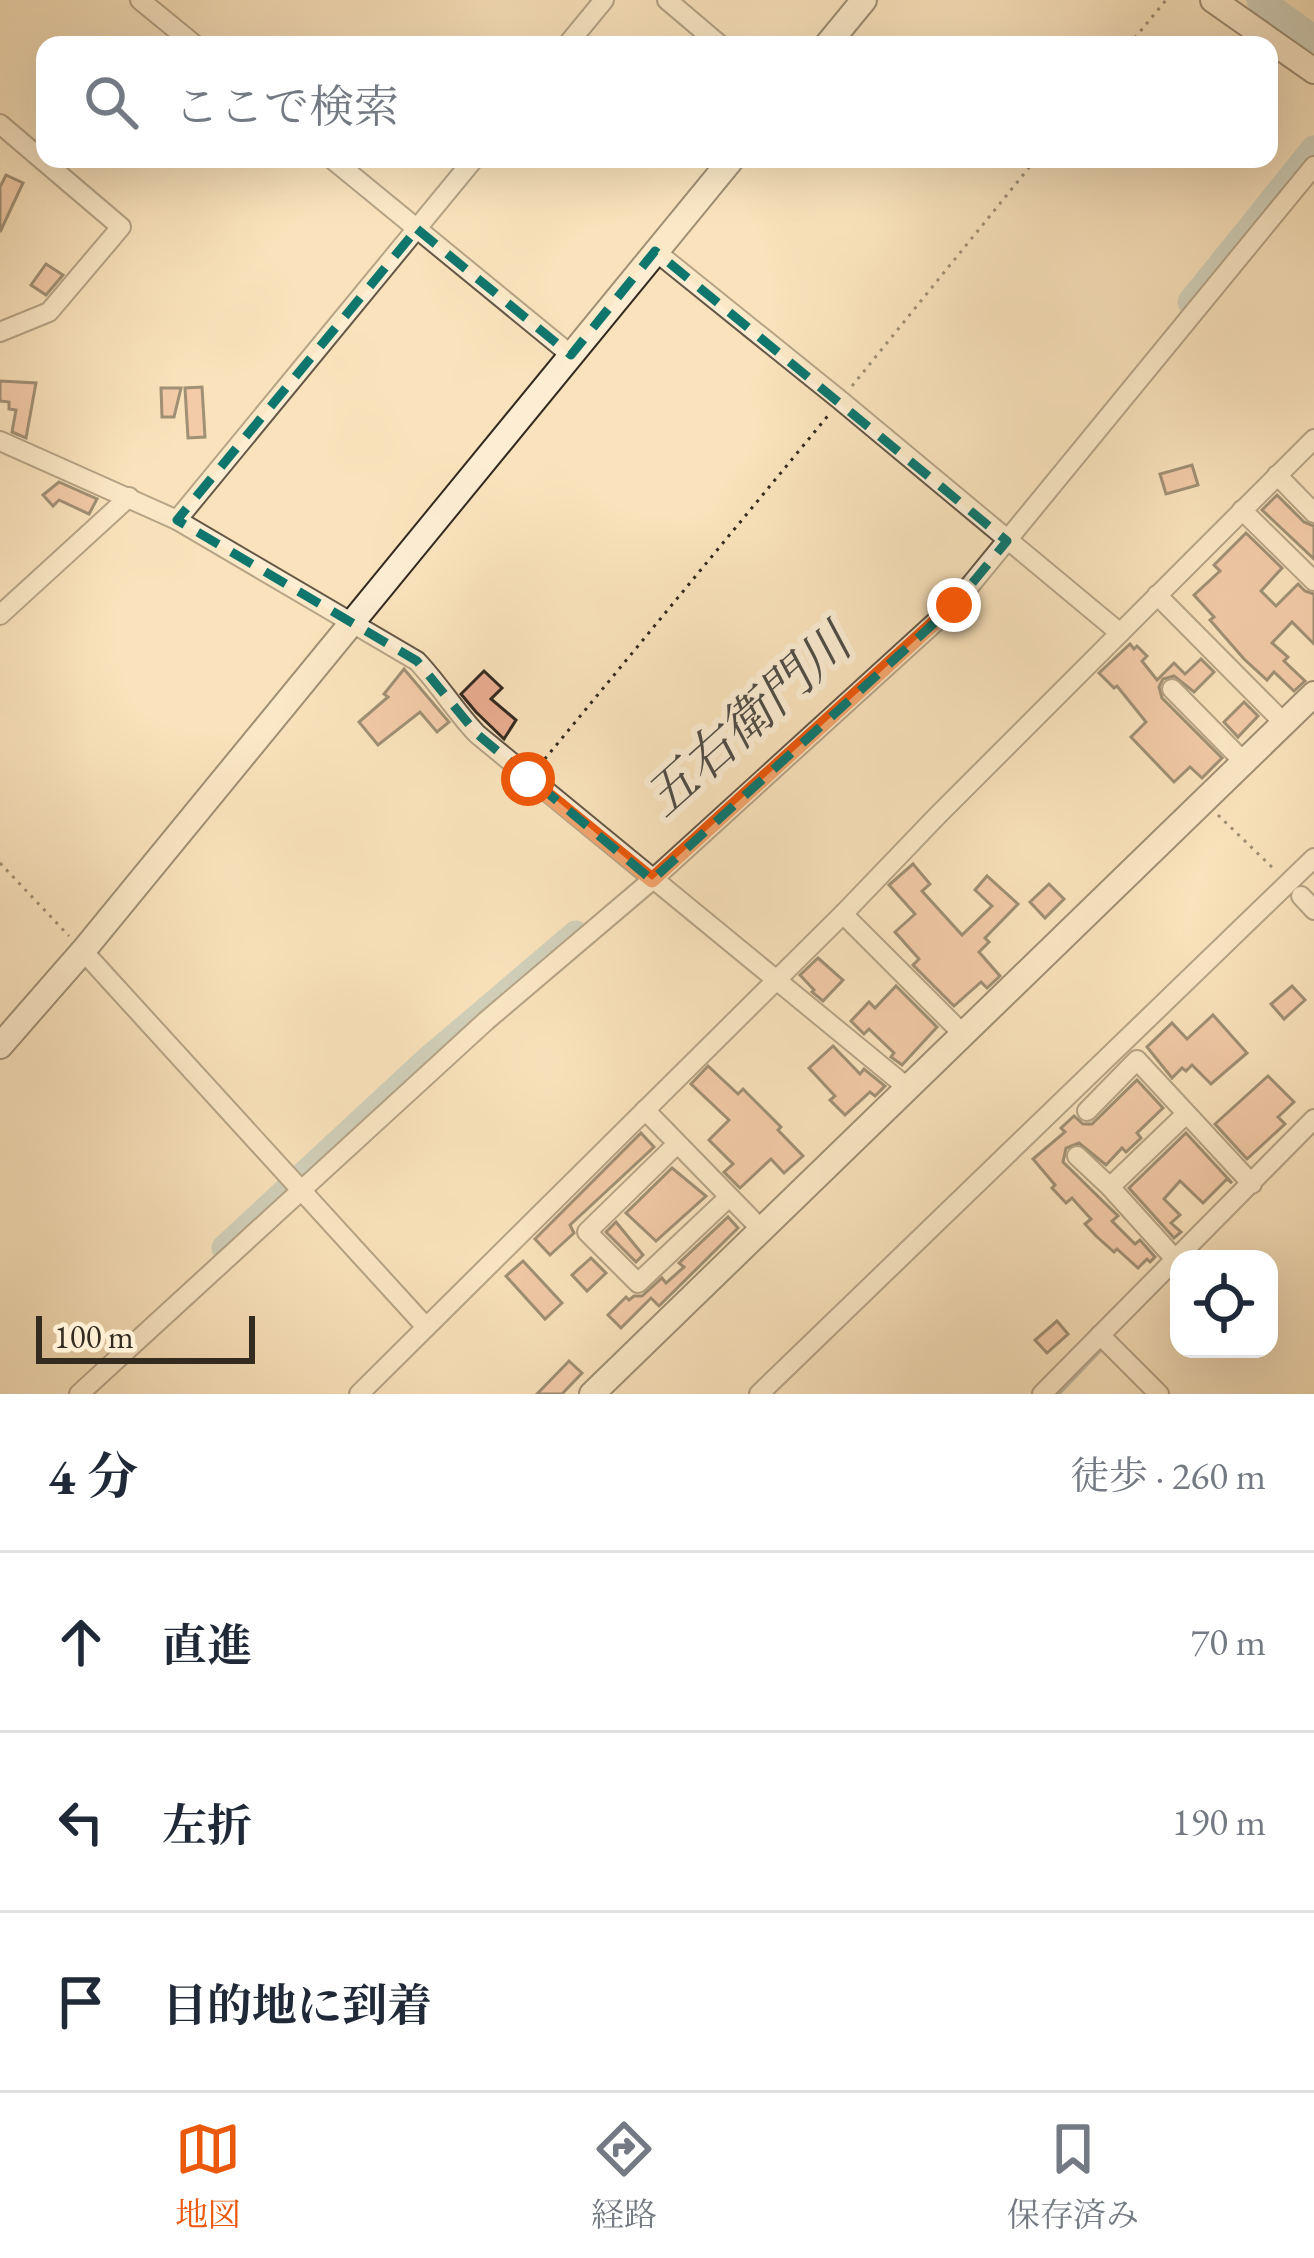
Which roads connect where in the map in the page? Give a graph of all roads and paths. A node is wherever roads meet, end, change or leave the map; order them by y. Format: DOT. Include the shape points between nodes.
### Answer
graph roads {
  1 [pos="140,0"];
  2 [pos="604,0"];
  3 [pos="667,0"];
  4 [pos="864,0"];
  5 [pos="1166,0"];
  6 [pos="1213,0"];
  7 [pos="184,36"];
  8 [pos="574,36"];
  9 [pos="709,36"];
  10 [pos="834,36"];
  11 [pos="1136,36"];
  12 [pos="1264,36"];
  13 [pos="1278,46"];
  14 [pos="1314,71"];
  15 [pos="0,124"];
  16 [pos="36,155"];
  17 [pos="1314,166"];
  18 [pos="52,168"];
  19 [pos="343,168"];
  20 [pos="467,168"];
  21 [pos="725,168"];
  22 [pos="1029,168"];
  23 [pos="417,229"];
  24 [pos="656,251"];
  25 [pos="0,332"];
  26 [pos="571,355"];
  27 [pos="840,400"];
  28 [pos="1314,439"];
  29 [pos="0,441"];
  30 [pos="1277,476"];
  31 [pos="129,497"];
  32 [pos="1243,510"];
  33 [pos="1314,513"];
  34 [pos="177,520"];
  35 [pos="1007,541"];
  36 [pos="1314,581"];
  37 [pos="1157,596"];
  38 [pos="0,615"];
  39 [pos="353,622"];
  40 [pos="1120,633"];
  41 [pos="1172,689"];
  42 [pos="1314,694"];
  43 [pos="1284,723"];
  44 [pos="1244,762"];
  45 [pos="528,779"];
  46 [pos="1204,801"];
  47 [pos="1314,858"];
  48 [pos="0,863"];
  49 [pos="652,880"];
  50 [pos="1301,896"];
  51 [pos="843,914"];
  52 [pos="83,951"];
  53 [pos="774,981"];
  54 [pos="964,1034"];
  55 [pos="0,1046"];
  56 [pos="908,1088"];
  57 [pos="644,1110"];
  58 [pos="1087,1112"];
  59 [pos="1186,1114"];
  60 [pos="1314,1119"];
  61 [pos="677,1144"];
  62 [pos="1077,1156"];
  63 [pos="1252,1184"];
  64 [pos="1110,1187"];
  65 [pos="300,1190"];
  66 [pos="728,1196"];
  67 [pos="760,1229"];
  68 [pos="1185,1250"];
  69 [pos="1170,1252"];
  70 [pos="1170,1265"];
  71 [pos="427,1327"];
  72 [pos="1100,1335"];
  73 [pos="79,1394"];
  74 [pos="358,1394"];
  75 [pos="592,1394"];
  76 [pos="760,1394"];
  77 [pos="1042,1394"];
  78 [pos="1159,1394"];
  1 -- 7 [label="street"];
  2 -- 8 [label="street"];
  3 -- 9 [label="street"];
  4 -- 10 [label="street"];
  5 -- 11 [label="path"];
  6 -- 12 [label="street"];
  13 -- 14 [label="street"];
  15 -- 16 [label="street"];
  17 -- 35 [label="street"];
  18 -- 25 [label="street" via="121,227 49,312"];
  19 -- 23 [label="street"];
  20 -- 23 [label="street"];
  21 -- 24 [label="street"];
  22 -- 27 [label="path"];
  23 -- 26 [label="street"];
  23 -- 34 [label="street"];
  24 -- 26 [label="street"];
  24 -- 27 [label="street"];
  26 -- 39 [label="street"];
  27 -- 35 [label="street"];
  27 -- 45 [label="path"];
  28 -- 30 [label="street"];
  29 -- 31 [label="street"];
  30 -- 32 [label="street"];
  30 -- 33 [label="street"];
  31 -- 34 [label="street"];
  31 -- 38 [label="street"];
  32 -- 36 [label="street"];
  32 -- 37 [label="street"];
  34 -- 39 [label="street"];
  35 -- 40 [label="street"];
  35 -- 49 [label="street" via="954,605"];
  37 -- 40 [label="street"];
  37 -- 43 [label="street"];
  39 -- 45 [label="street" via="417,661 458,714"];
  39 -- 52 [label="street"];
  40 -- 51 [label="street"];
  41 -- 44 [label="street"];
  42 -- 43 [label="street"];
  43 -- 44 [label="street"];
  44 -- 46 [label="street"];
  45 -- 49 [label="street"];
  46 -- 50 [label="path"];
  46 -- 54 [label="street"];
  47 -- 50 [label="street"];
  48 -- 52 [label="path"];
  49 -- 53 [label="street"];
  49 -- 65 [label="street"];
  50 -- 76 [label="street"];
  51 -- 53 [label="street"];
  51 -- 54 [label="street"];
  52 -- 55 [label="street"];
  52 -- 65 [label="street"];
  53 -- 56 [label="street"];
  53 -- 57 [label="street"];
  54 -- 56 [label="street"];
  56 -- 67 [label="street"];
  57 -- 61 [label="street"];
  57 -- 71 [label="street"];
  58 -- 59 [label="street" via="1137,1060"];
  59 -- 63 [label="street"];
  59 -- 64 [label="street"];
  60 -- 63 [label="street"];
  61 -- 66 [label="street"];
  61 -- 66 [label="street" via="587,1232 638,1283"];
  62 -- 64 [label="street"];
  63 -- 68 [label="street"];
  64 -- 69 [label="street"];
  65 -- 71 [label="street"];
  65 -- 73 [label="street"];
  66 -- 67 [label="street"];
  67 -- 75 [label="street"];
  70 -- 72 [label="street"];
  71 -- 74 [label="street"];
  72 -- 77 [label="street"];
  72 -- 78 [label="street"];
}
